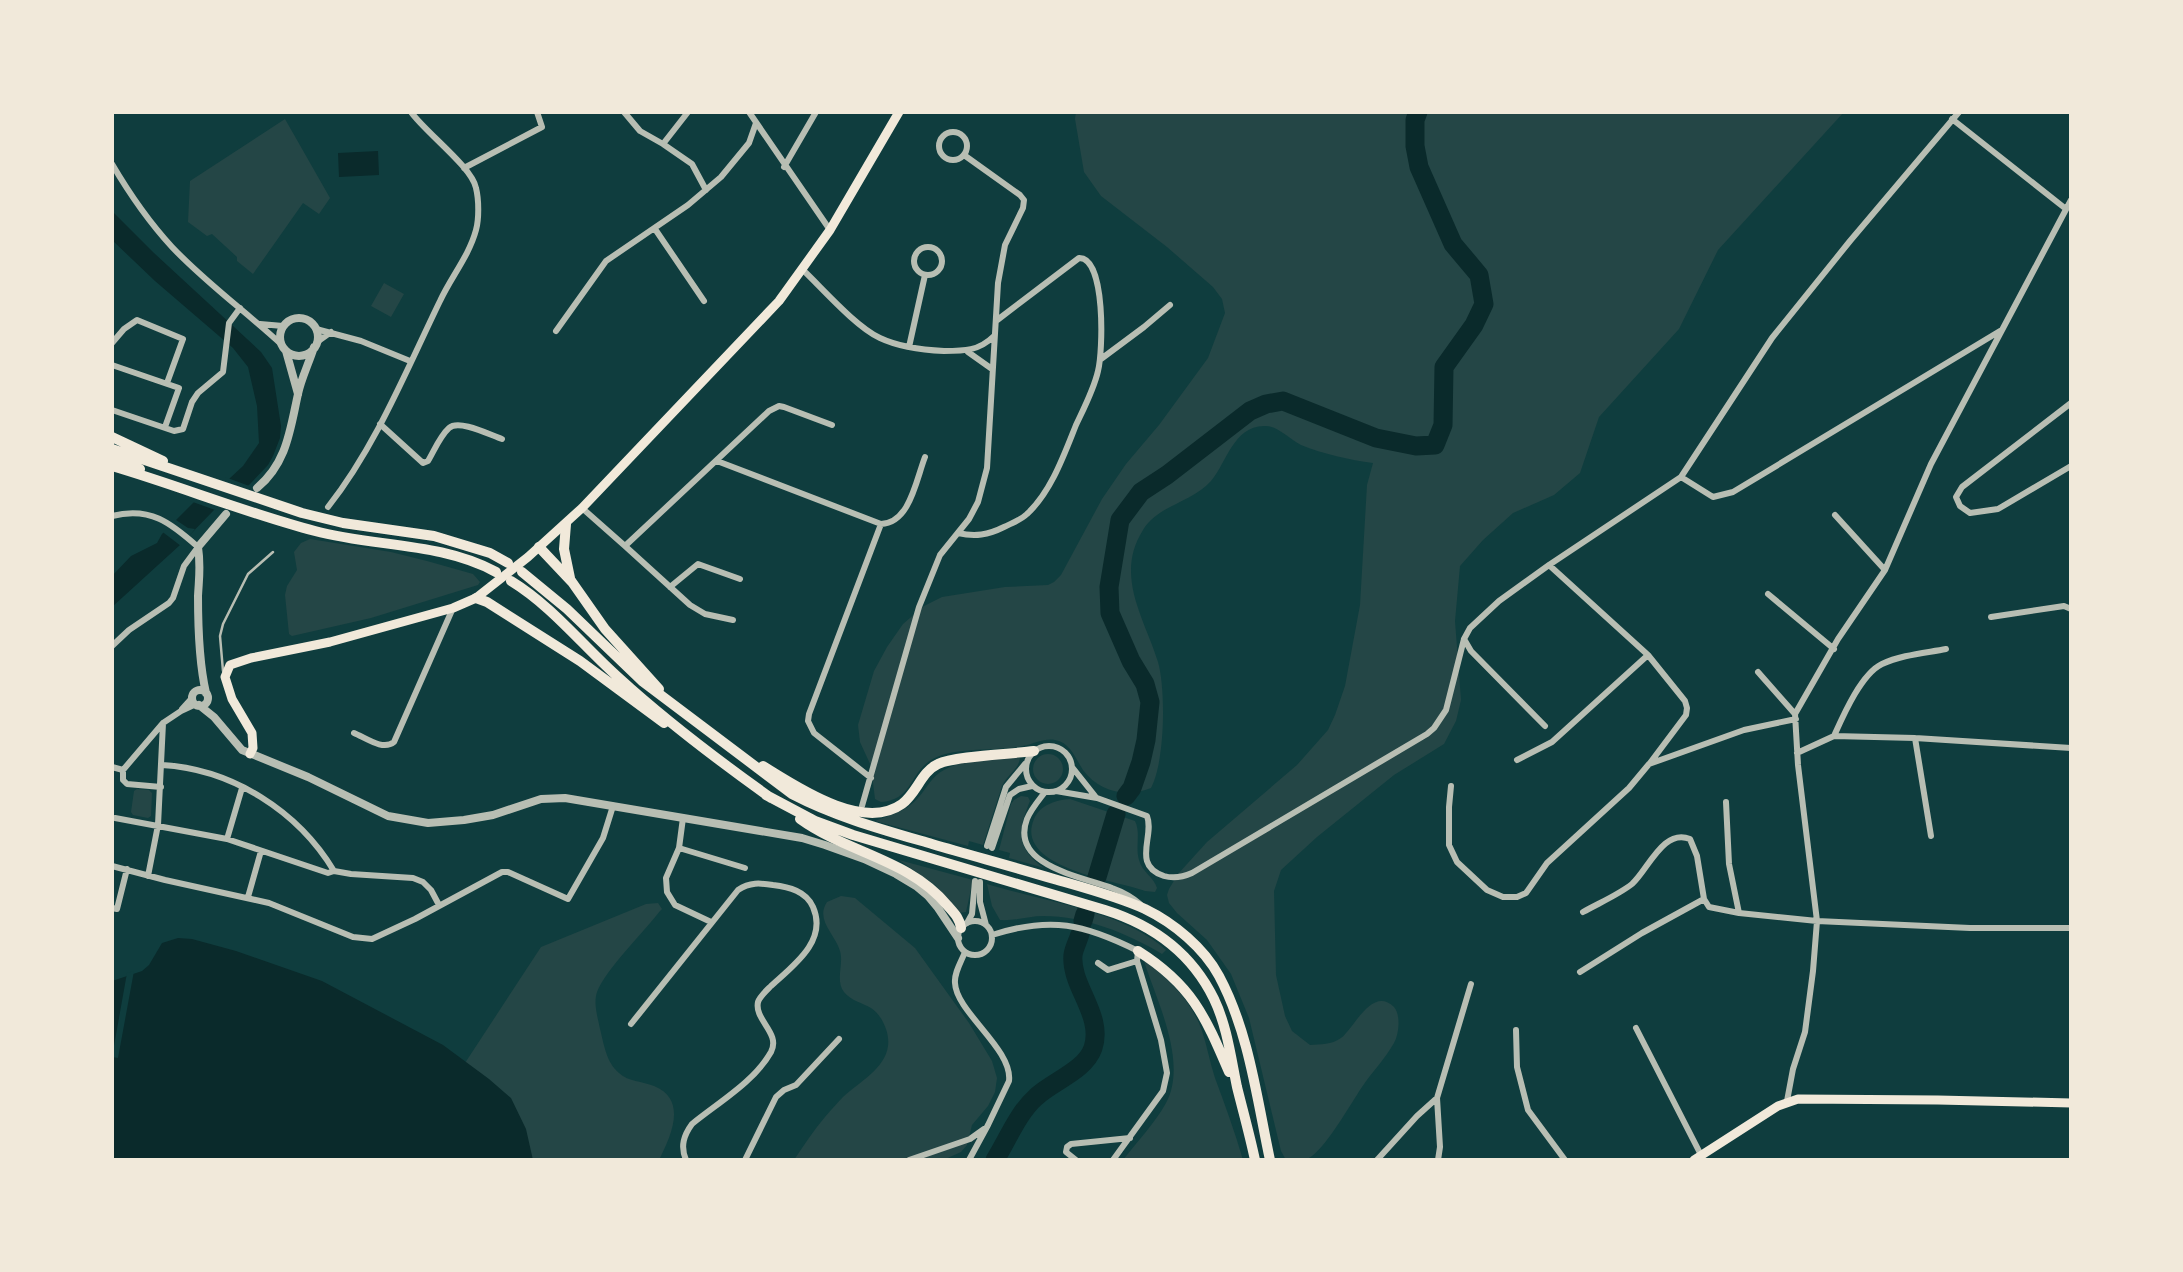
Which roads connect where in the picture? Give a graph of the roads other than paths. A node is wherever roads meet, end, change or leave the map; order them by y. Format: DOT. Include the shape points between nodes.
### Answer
graph roads {
  1 [pos="411,112"];
  2 [pos="537,112"];
  3 [pos="624,112"];
  4 [pos="688,112"];
  5 [pos="749,112"];
  6 [pos="816,112"];
  7 [pos="900,112"];
  8 [pos="1959,112"];
  9 [pos="1952,120"];
  10 [pos="756,123"];
  11 [pos="663,144"];
  12 [pos="964,155"];
  13 [pos="112,164"];
  14 [pos="464,167"];
  15 [pos="785,167"];
  16 [pos="706,190"];
  17 [pos="2071,200"];
  18 [pos="2066,209"];
  19 [pos="654,229"];
  20 [pos="830,230"];
  21 [pos="803,270"];
  22 [pos="925,275"];
  23 [pos="704,302"];
  24 [pos="1170,304"];
  25 [pos="240,308"];
  26 [pos="996,321"];
  27 [pos="259,324"];
  28 [pos="283,326"];
  29 [pos="316,329"];
  30 [pos="2001,330"];
  31 [pos="556,331"];
  32 [pos="331,332"];
  33 [pos="994,336"];
  34 [pos="112,343"];
  35 [pos="315,345"];
  36 [pos="909,347"];
  37 [pos="284,348"];
  38 [pos="968,352"];
  39 [pos="1101,359"];
  40 [pos="410,361"];
  41 [pos="112,365"];
  42 [pos="992,369"];
  43 [pos="167,383"];
  44 [pos="298,394"];
  45 [pos="2071,403"];
  46 [pos="112,410"];
  47 [pos="380,424"];
  48 [pos="831,425"];
  49 [pos="165,427"];
  50 [pos="112,438"];
  51 [pos="502,439"];
  52 [pos="112,449"];
  53 [pos="112,457"];
  54 [pos="925,457"];
  55 [pos="717,461"];
  56 [pos="112,466"];
  57 [pos="2071,466"];
  58 [pos="187,473"];
  59 [pos="1682,477"];
  60 [pos="178,486"];
  61 [pos="257,494"];
  62 [pos="328,507"];
  63 [pos="582,508"];
  64 [pos="226,514"];
  65 [pos="1835,515"];
  66 [pos="112,516"];
  67 [pos="881,523"];
  68 [pos="565,524"];
  69 [pos="958,534"];
  70 [pos="625,546"];
  71 [pos="198,547"];
  72 [pos="539,547"];
  73 [pos="272,552"];
  74 [pos="508,563"];
  75 [pos="1549,565"];
  76 [pos="1885,570"];
  77 [pos="496,572"];
  78 [pos="522,572"];
  79 [pos="740,579"];
  80 [pos="511,581"];
  81 [pos="572,582"];
  82 [pos="670,587"];
  83 [pos="1768,594"];
  84 [pos="476,598"];
  85 [pos="453,608"];
  86 [pos="2071,609"];
  87 [pos="1992,617"];
  88 [pos="733,621"];
  89 [pos="1464,639"];
  90 [pos="112,646"];
  91 [pos="1834,649"];
  92 [pos="1946,649"];
  93 [pos="1648,655"];
  94 [pos="1758,672"];
  95 [pos="225,677"];
  96 [pos="200,698"];
  97 [pos="676,707"];
  98 [pos="1795,716"];
  99 [pos="163,723"];
  100 [pos="1545,726"];
  101 [pos="354,733"];
  102 [pos="1834,736"];
  103 [pos="1914,738"];
  104 [pos="719,739"];
  105 [pos="706,748"];
  106 [pos="2071,748"];
  107 [pos="1034,751"];
  108 [pos="1797,753"];
  109 [pos="250,754"];
  110 [pos="1517,760"];
  111 [pos="1026,763"];
  112 [pos="1649,764"];
  113 [pos="162,765"];
  114 [pos="112,767"];
  115 [pos="1072,767"];
  116 [pos="122,770"];
  117 [pos="871,778"];
  118 [pos="1032,786"];
  119 [pos="1451,786"];
  120 [pos="161,787"];
  121 [pos="242,788"];
  122 [pos="1056,791"];
  123 [pos="1045,792"];
  124 [pos="766,795"];
  125 [pos="1097,798"];
  126 [pos="1726,802"];
  127 [pos="613,806"];
  128 [pos="862,806"];
  129 [pos="115,818"];
  130 [pos="683,818"];
  131 [pos="158,825"];
  132 [pos="1931,836"];
  133 [pos="227,839"];
  134 [pos="679,848"];
  135 [pos="261,851"];
  136 [pos="112,866"];
  137 [pos="745,868"];
  138 [pos="127,869"];
  139 [pos="334,871"];
  140 [pos="148,876"];
  141 [pos="1080,882"];
  142 [pos="248,897"];
  143 [pos="1704,899"];
  144 [pos="439,905"];
  145 [pos="115,908"];
  146 [pos="1583,912"];
  147 [pos="1739,913"];
  148 [pos="1817,921"];
  149 [pos="711,922"];
  150 [pos="986,925"];
  151 [pos="2071,928"];
  152 [pos="962,929"];
  153 [pos="992,935"];
  154 [pos="965,952"];
  155 [pos="1137,956"];
  156 [pos="1098,963"];
  157 [pos="1580,972"];
  158 [pos="1471,984"];
  159 [pos="631,1024"];
  160 [pos="1636,1028"];
  161 [pos="1516,1030"];
  162 [pos="839,1039"];
  163 [pos="1239,1095"];
  164 [pos="1437,1098"];
  165 [pos="1787,1101"];
  166 [pos="2071,1103"];
  167 [pos="988,1125"];
  168 [pos="1130,1139"];
  169 [pos="1698,1157"];
  170 [pos="686,1160"];
  171 [pos="745,1160"];
  172 [pos="909,1160"];
  173 [pos="969,1160"];
  174 [pos="1076,1160"];
  175 [pos="1113,1160"];
  176 [pos="1255,1160"];
  177 [pos="1270,1160"];
  178 [pos="1377,1160"];
  179 [pos="1438,1160"];
  180 [pos="1565,1160"];
  1 -- 14 [label="street"];
  2 -- 14 [label="street" via="542,127"];
  3 -- 11 [label="street" via="640,131"];
  4 -- 11 [label="street"];
  5 -- 10 [label="street"];
  6 -- 15 [label="street"];
  7 -- 20 [label="main road"];
  8 -- 9 [label="street"];
  9 -- 18 [label="street"];
  9 -- 59 [label="street" via="1772,338"];
  10 -- 15 [label="street"];
  10 -- 16 [label="street" via="749,143"];
  11 -- 16 [label="street" via="692,164"];
  12 -- 12 [label="street" via="968,145 964,136 956,131 946,133 939,144 944,157 953,160"];
  12 -- 26 [label="street" via="1024,200 1005,245"];
  13 -- 25 [label="street" via="172,246"];
  14 -- 40 [label="street" via="476,185 477,227"];
  15 -- 20 [label="street"];
  16 -- 19 [label="street"];
  17 -- 18 [label="street"];
  18 -- 30 [label="street"];
  19 -- 23 [label="street"];
  19 -- 31 [label="street" via="606,261"];
  20 -- 21 [label="main road"];
  21 -- 36 [label="street" via="879,338"];
  21 -- 63 [label="main road" via="779,301"];
  22 -- 22 [label="street" via="942,264 939,251 930,246 921,248 913,259 915,268"];
  22 -- 36 [label="street"];
  24 -- 39 [label="street"];
  25 -- 27 [label="street"];
  25 -- 49 [label="street" via="229,323 223,372 198,393 183,429"];
  26 -- 33 [label="street"];
  26 -- 39 [label="street" via="1084,258 1095,274"];
  27 -- 28 [label="street"];
  27 -- 37 [label="street"];
  28 -- 29 [label="street" via="297,318"];
  28 -- 37 [label="street" via="279,338"];
  29 -- 32 [label="street"];
  29 -- 35 [label="street"];
  30 -- 59 [label="street" via="1733,492 1713,496"];
  30 -- 76 [label="street" via="1931,464"];
  32 -- 35 [label="street"];
  32 -- 40 [label="street"];
  33 -- 38 [label="street"];
  33 -- 42 [label="street"];
  34 -- 43 [label="street" via="137,320 183,340"];
  35 -- 37 [label="street" via="298,356"];
  35 -- 44 [label="street"];
  36 -- 38 [label="street"];
  37 -- 44 [label="street"];
  38 -- 42 [label="street"];
  39 -- 69 [label="street" via="1065,452 1029,513 995,532"];
  40 -- 47 [label="street"];
  41 -- 43 [label="street"];
  42 -- 69 [label="street" via="987,468 978,502"];
  43 -- 49 [label="street" via="179,388"];
  44 -- 61 [label="street" via="291,433 280,460"];
  45 -- 57 [label="street" via="1962,487 1956,497 1970,513 1998,509"];
  46 -- 49 [label="street"];
  47 -- 51 [label="street" via="423,463 454,425"];
  47 -- 62 [label="street" via="350,479"];
  48 -- 55 [label="street" via="779,406 760,418"];
  50 -- 58 [label="main road"];
  52 -- 58 [label="main road"];
  53 -- 60 [label="main road"];
  54 -- 67 [label="street" via="906,509 897,520"];
  55 -- 67 [label="street"];
  55 -- 70 [label="street"];
  56 -- 60 [label="main road"];
  58 -- 61 [label="main road"];
  59 -- 75 [label="street"];
  60 -- 77 [label="main road" via="326,534 438,552"];
  61 -- 74 [label="main road" via="343,523 434,536"];
  63 -- 68 [label="main road"];
  63 -- 70 [label="street"];
  64 -- 71 [label="street"];
  65 -- 76 [label="street"];
  66 -- 71 [label="street" via="145,513 163,520"];
  67 -- 117 [label="street" via="808,721 814,733"];
  68 -- 72 [label="main road"];
  68 -- 81 [label="main road" via="564,549"];
  69 -- 117 [label="street" via="940,555 919,607"];
  70 -- 82 [label="street"];
  71 -- 90 [label="street" via="184,566 169,603"];
  71 -- 96 [label="street"];
  72 -- 81 [label="main road"];
  72 -- 84 [label="main road"];
  73 -- 95 [label="lane" via="247,574 223,624 219,636"];
  75 -- 89 [label="street" via="1499,601"];
  75 -- 93 [label="street"];
  76 -- 91 [label="street"];
  78 -- 97 [label="main road"];
  79 -- 82 [label="street" via="698,564"];
  80 -- 105 [label="main road"];
  81 -- 97 [label="main road" via="605,629"];
  82 -- 88 [label="street" via="705,614"];
  83 -- 91 [label="street"];
  84 -- 85 [label="main road"];
  84 -- 105 [label="main road"];
  85 -- 95 [label="main road" via="330,642 238,661 230,665"];
  85 -- 101 [label="street" via="394,742 383,746"];
  86 -- 87 [label="street" via="2064,606"];
  89 -- 100 [label="street"];
  89 -- 125 [label="street" via="1446,710 1420,740 1183,877 1153,871 1145,855 1149,817"];
  91 -- 98 [label="street"];
  92 -- 102 [label="street" via="1881,664 1845,711"];
  93 -- 110 [label="street" via="1552,742"];
  93 -- 112 [label="street" via="1687,708"];
  94 -- 98 [label="street"];
  95 -- 109 [label="main road" via="253,733"];
  96 -- 99 [label="street"];
  96 -- 109 [label="street"];
  97 -- 104 [label="main road"];
  98 -- 108 [label="street"];
  98 -- 112 [label="street"];
  99 -- 113 [label="street"];
  99 -- 116 [label="street"];
  102 -- 103 [label="street"];
  102 -- 108 [label="street"];
  103 -- 106 [label="street"];
  103 -- 132 [label="street"];
  104 -- 107 [label="main road" via="816,796 874,814 900,806 937,764"];
  104 -- 141 [label="main road" via="820,808 1007,866"];
  105 -- 124 [label="main road"];
  107 -- 111 [label="street"];
  107 -- 115 [label="street" via="1058,748"];
  108 -- 148 [label="street"];
  109 -- 127 [label="street" via="388,816 410,821 464,820 552,797"];
  111 -- 118 [label="street"];
  111 -- 118 [label="street" via="1006,787 989,847 1010,795"];
  112 -- 119 [label="street" via="1547,863 1526,893 1517,897 1487,890 1457,862 1450,845"];
  113 -- 120 [label="street"];
  113 -- 121 [label="street" via="199,771"];
  114 -- 116 [label="street"];
  115 -- 122 [label="street" via="1068,781"];
  115 -- 125 [label="street"];
  116 -- 120 [label="street" via="127,784"];
  117 -- 128 [label="street"];
  118 -- 123 [label="street"];
  120 -- 131 [label="street"];
  121 -- 133 [label="street"];
  121 -- 139 [label="street" via="281,810"];
  122 -- 123 [label="street"];
  122 -- 125 [label="street"];
  123 -- 141 [label="street" via="1026,823 1029,848 1047,865"];
  124 -- 152 [label="main road" via="814,828 922,880 937,892"];
  124 -- 163 [label="main road" via="814,821 853,835 1105,909 1157,933 1179,951 1214,999"];
  126 -- 147 [label="street" via="1729,864"];
  127 -- 130 [label="street"];
  127 -- 144 [label="street" via="603,838 568,899 502,872"];
  129 -- 131 [label="street"];
  130 -- 134 [label="street"];
  130 -- 152 [label="street" via="802,838 864,859 928,896"];
  131 -- 133 [label="street"];
  131 -- 140 [label="street"];
  133 -- 135 [label="street"];
  134 -- 137 [label="street"];
  134 -- 149 [label="street" via="666,878 670,898 675,905"];
  135 -- 139 [label="street" via="314,870"];
  135 -- 142 [label="street"];
  136 -- 138 [label="street"];
  138 -- 140 [label="street"];
  138 -- 145 [label="street"];
  139 -- 144 [label="street" via="412,878 423,882"];
  140 -- 142 [label="street"];
  141 -- 177 [label="main road" via="1147,910 1194,944 1214,968 1250,1061"];
  142 -- 144 [label="street" via="359,939 380,937"];
  143 -- 146 [label="street" via="1690,839 1680,837 1660,848 1630,885"];
  143 -- 147 [label="street" via="1709,907"];
  143 -- 157 [label="street"];
  147 -- 148 [label="street"];
  148 -- 151 [label="street"];
  148 -- 165 [label="street" via="1805,1032"];
  149 -- 159 [label="street"];
  149 -- 170 [label="street" via="738,890 752,883 805,895 817,923 811,945 758,1004 772,1034 773,1048 760,1069 692,1124 683,1142"];
  150 -- 152 [label="street" via="977,921"];
  150 -- 152 [label="street" via="978,882 971,914"];
  150 -- 153 [label="street"];
  152 -- 154 [label="street" via="958,943"];
  153 -- 154 [label="street" via="984,953"];
  153 -- 155 [label="street" via="1037,924 1072,926 1098,932"];
  154 -- 167 [label="street" via="956,975 957,991 1009,1068 1009,1081"];
  155 -- 156 [label="street" via="1108,970"];
  155 -- 163 [label="main road" via="1167,971 1192,999"];
  155 -- 168 [label="street" via="1167,1073 1163,1091"];
  158 -- 164 [label="street"];
  160 -- 169 [label="street"];
  161 -- 180 [label="street" via="1517,1067 1528,1110"];
  162 -- 171 [label="street" via="796,1085 776,1097"];
  163 -- 176 [label="main road"];
  164 -- 178 [label="street"];
  164 -- 179 [label="street"];
  165 -- 166 [label="main road"];
  165 -- 169 [label="main road"];
  167 -- 172 [label="street" via="970,1139"];
  167 -- 173 [label="street"];
  168 -- 174 [label="street" via="1071,1144 1066,1152"];
  168 -- 175 [label="street"];
}
